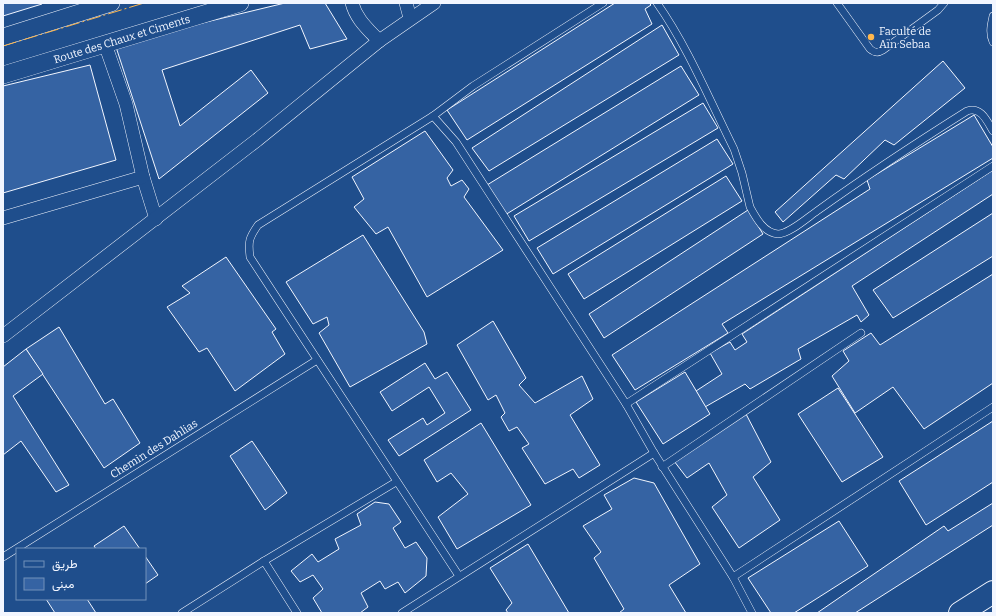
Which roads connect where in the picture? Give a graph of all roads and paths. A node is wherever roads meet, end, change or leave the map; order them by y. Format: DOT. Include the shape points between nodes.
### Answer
graph roads {
  1 [pos="111,3"];
  2 [pos="240,3"];
  3 [pos="352,3"];
  4 [pos="406,3"];
  5 [pos="434,3"];
  6 [pos="603,3"];
  7 [pos="658,3"];
  8 [pos="837,3"];
  9 [pos="944,3"];
  10 [pos="993,16"];
  11 [pos="410,18"];
  12 [pos="3,37"];
  13 [pos="379,41"];
  14 [pos="993,42"];
  15 [pos="105,44"];
  16 [pos="3,75"];
  17 [pos="433,116"];
  18 [pos="993,131"];
  19 [pos="993,166"];
  20 [pos="143,177"];
  21 [pos="3,218"];
  22 [pos="156,219"];
  23 [pos="861,333"];
  24 [pos="3,336"];
  25 [pos="317,360"];
  26 [pos="626,404"];
  27 [pos="993,407"];
  28 [pos="654,453"];
  29 [pos="662,467"];
  30 [pos="396,482"];
  31 [pos="17,548"];
  32 [pos="16,549"];
  33 [pos="3,557"];
  34 [pos="264,561"];
  35 [pos="459,576"];
  36 [pos="733,577"];
  37 [pos="993,592"];
  38 [pos="182,613"];
  39 [pos="297,613"];
  40 [pos="402,613"];
  41 [pos="752,613"];
  42 [pos="960,613"];
  1 -- 12 [label="street" via="74,11"];
  2 -- 15 [label="street, Route des Chaux et Ciments"];
  3 -- 13 [label="street" via="359,19"];
  4 -- 11 [label="street"];
  5 -- 11 [label="street"];
  6 -- 17 [label="lane" via="473,86"];
  7 -- 18 [label="lane" via="687,52 734,149 753,212 765,228 772,232 779,234 789,231 967,111 979,111"];
  8 -- 9 [label="lane" via="870,49 876,53 938,10"];
  10 -- 14 [label="lane" via="990,26"];
  11 -- 13 [label="street"];
  13 -- 22 [label="street"];
  15 -- 16 [label="street, Route des Chaux et Ciments"];
  15 -- 20 [label="street" via="126,104"];
  17 -- 25 [label="lane" via="258,225 250,237 250,257"];
  17 -- 26 [label="lane" via="456,142"];
  19 -- 26 [label="lane"];
  20 -- 21 [label="street"];
  20 -- 22 [label="street"];
  22 -- 24 [label="street"];
  23 -- 29 [label="lane"];
  25 -- 30 [label="lane"];
  25 -- 31 [label="lane, Chemin des Dahlias"];
  26 -- 28 [label="lane"];
  27 -- 36 [label="lane"];
  28 -- 29 [label="lane"];
  28 -- 35 [label="lane"];
  29 -- 36 [label="lane"];
  30 -- 34 [label="lane"];
  30 -- 35 [label="lane"];
  32 -- 33 [label="lane, Chemin des Dahlias"];
  34 -- 38 [label="lane"];
  34 -- 39 [label="lane"];
  35 -- 40 [label="lane"];
  36 -- 41 [label="lane"];
  37 -- 42 [label="highway"];
}
